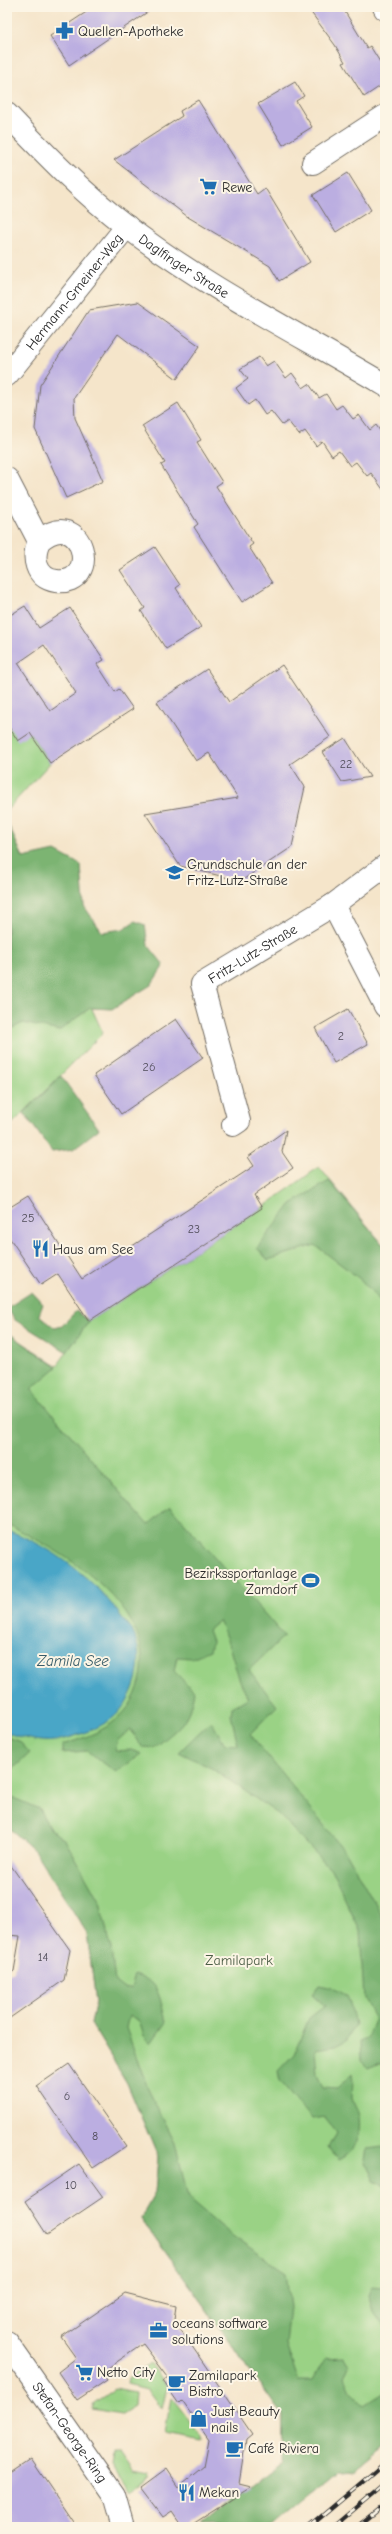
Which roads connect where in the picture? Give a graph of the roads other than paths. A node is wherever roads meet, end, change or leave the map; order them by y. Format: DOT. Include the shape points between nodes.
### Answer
graph roads {
  1 [pos="7,114"];
  2 [pos="385,116"];
  3 [pos="313,163"];
  4 [pos="127,226"];
  5 [pos="7,375"];
  6 [pos="385,385"];
  7 [pos="7,479"];
  8 [pos="39,541"];
  9 [pos="385,866"];
  10 [pos="333,905"];
  11 [pos="385,1006"];
  12 [pos="233,1125"];
  13 [pos="7,2342"];
  14 [pos="123,2527"];
  1 -- 4 [label="street, Daglfinger Straße" via="88,194"];
  2 -- 3 [label="street"];
  4 -- 5 [label="street, Hermann-Gmeiner-Weg"];
  4 -- 6 [label="street, Daglfinger Straße" via="184,266"];
  7 -- 8 [label="street"];
  9 -- 10 [label="street, Fritz-Lutz-Straße"];
  10 -- 11 [label="street"];
  10 -- 12 [label="street, Fritz-Lutz-Straße" via="202,984 239,1121"];
  13 -- 14 [label="street, Stefan-George-Ring" via="114,2495"];
}
